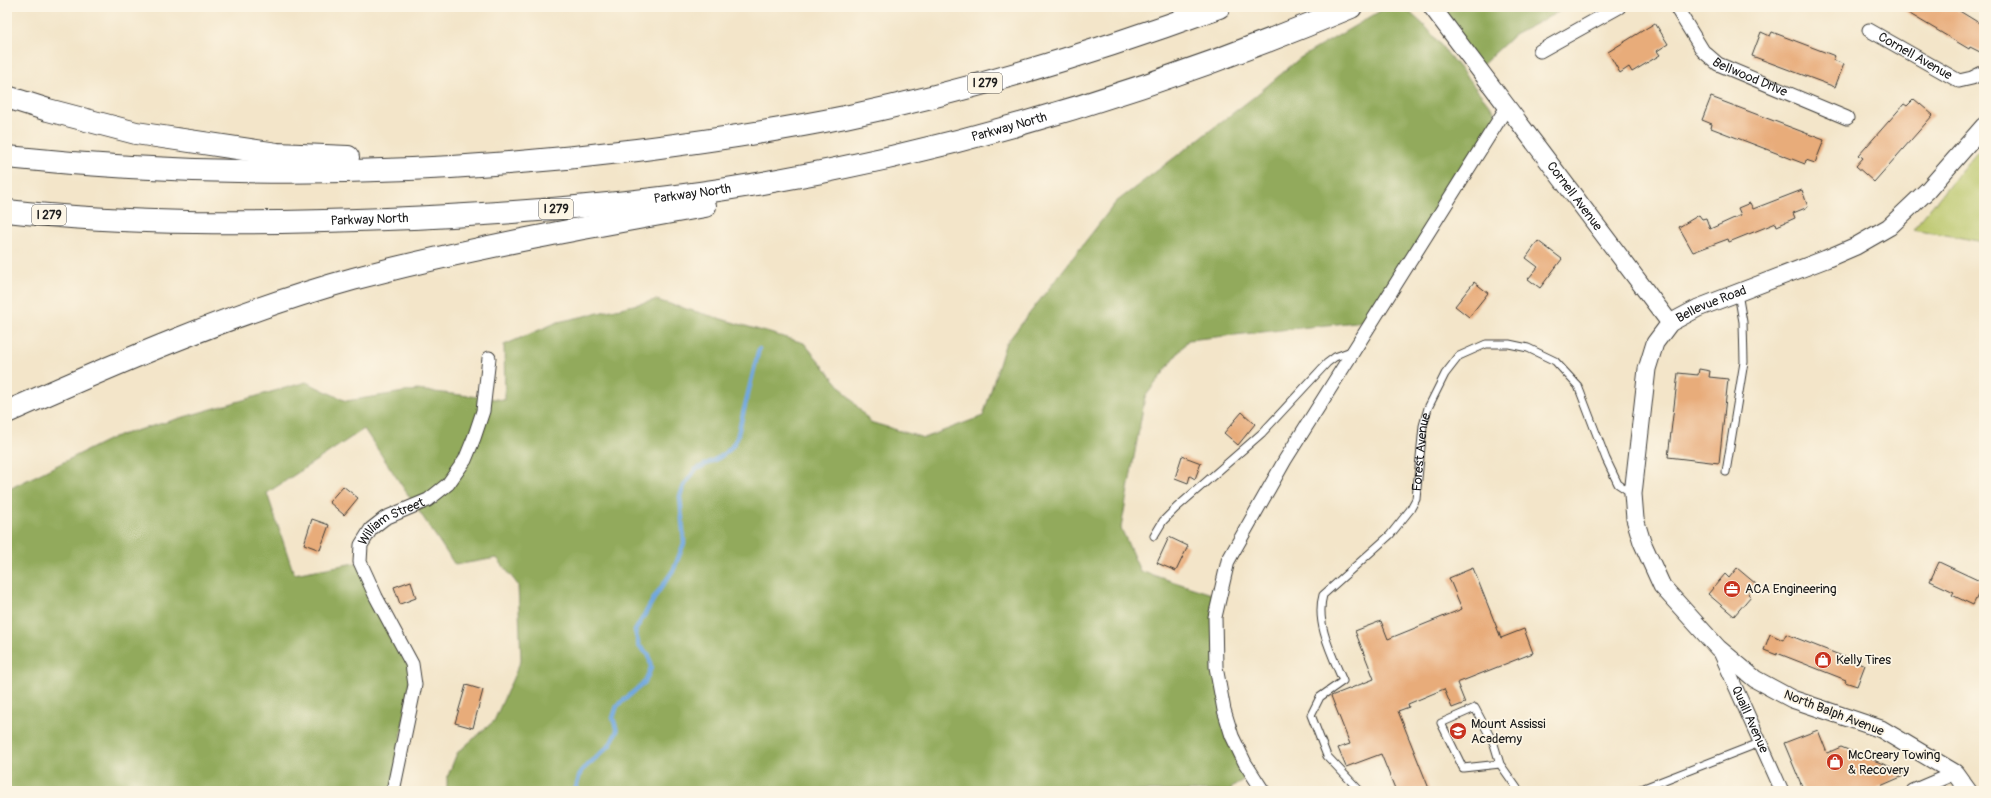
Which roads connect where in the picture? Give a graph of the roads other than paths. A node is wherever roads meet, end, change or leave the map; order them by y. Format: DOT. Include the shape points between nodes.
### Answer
graph roads {
  1 [pos="1219,7"];
  2 [pos="1350,7"];
  3 [pos="1432,7"];
  4 [pos="1619,7"];
  5 [pos="1676,7"];
  6 [pos="1869,30"];
  7 [pos="1540,51"];
  8 [pos="1984,72"];
  9 [pos="7,97"];
  10 [pos="1508,107"];
  11 [pos="1847,118"];
  12 [pos="1013,126"];
  13 [pos="1984,126"];
  14 [pos="7,157"];
  15 [pos="507,164"];
  16 [pos="7,210"];
  17 [pos="1738,293"];
  18 [pos="1670,323"];
  19 [pos="1356,349"];
  20 [pos="489,358"];
  21 [pos="7,412"];
  22 [pos="1726,472"];
  23 [pos="1633,494"];
  24 [pos="1154,536"];
  25 [pos="1718,648"];
  26 [pos="1762,742"];
  27 [pos="1500,764"];
  28 [pos="1955,773"];
  29 [pos="393,791"];
  30 [pos="1263,791"];
  31 [pos="1360,791"];
  32 [pos="1520,791"];
  33 [pos="1632,791"];
  34 [pos="1782,791"];
  35 [pos="1913,791"];
  36 [pos="1968,791"];
  1 -- 15 [label="highway, I 279" via="1060,61 844,117 686,143"];
  2 -- 12 [label="highway, Parkway North / I 279" via="1139,89"];
  3 -- 10 [label="street, Cornell Avenue"];
  4 -- 7 [label="street"];
  5 -- 11 [label="street, Bellwood Drive" via="1703,51 1718,64"];
  6 -- 8 [label="street, Cornell Avenue" via="1959,81"];
  9 -- 15 [label="highway" via="136,133 277,154"];
  10 -- 18 [label="street, Cornell Avenue"];
  10 -- 19 [label="street"];
  12 -- 16 [label="highway, Parkway North / I 279" via="899,155 756,184 587,207 458,216 304,222 145,220 61,216"];
  12 -- 21 [label="highway" via="900,166 831,184 537,236 353,279 234,318 107,368"];
  13 -- 17 [label="street, Bellevue Road" via="1928,190 1889,227 1856,246"];
  14 -- 15 [label="highway, I 279" via="125,167 264,172 360,171"];
  17 -- 18 [label="street, Bellevue Road" via="1698,308"];
  17 -- 22 [label="lane" via="1743,322 1744,362"];
  18 -- 23 [label="street, Bellevue Road" via="1656,343 1647,369"];
  19 -- 24 [label="lane" via="1327,363 1262,433 1163,521"];
  19 -- 30 [label="street" via="1285,460 1228,561 1218,596 1215,617 1216,667 1224,710 1232,736 1245,763"];
  20 -- 29 [label="street, William Street" via="483,411 465,460 448,484 428,500 385,518 371,529 362,545 360,562 412,664 415,685"];
  23 -- 25 [label="street, Bellevue Road" via="1635,519 1642,542 1662,586"];
  23 -- 31 [label="lane, Forest Avenue" via="1618,484 1578,386 1554,361 1528,348 1509,344 1486,344 1459,356 1445,374 1428,408 1423,426 1416,499 1410,510 1390,535 1323,595 1320,605 1327,644 1343,681 1320,697 1311,715 1327,756"];
  25 -- 26 [label="street, Quaill Avenue"];
  25 -- 28 [label="street, North Balph Avenue" via="1755,679 1792,699 1881,729"];
  26 -- 33 [label="lane"];
  26 -- 34 [label="street, Quaill Avenue"];
  27 -- 27 [label="lane" via="1463,768 1441,723 1475,708 1494,744"];
  27 -- 32 [label="lane"];
  28 -- 35 [label="street"];
  28 -- 36 [label="street, North Balph Avenue"];
}
